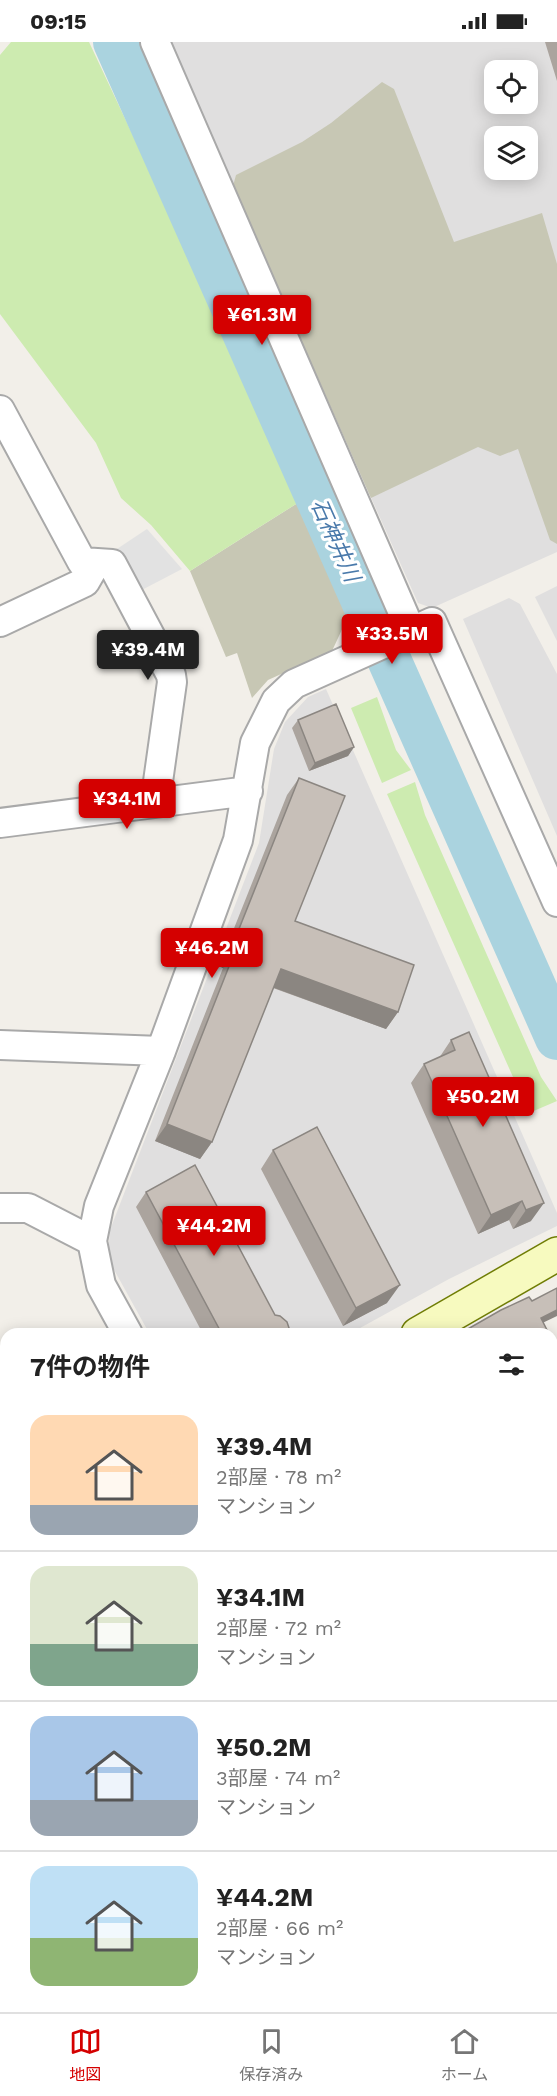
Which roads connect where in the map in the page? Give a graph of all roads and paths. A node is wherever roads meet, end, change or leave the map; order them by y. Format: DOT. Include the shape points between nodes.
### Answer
graph roads {
  1 [pos="155,42"];
  2 [pos="0,410"];
  3 [pos="96,563"];
  4 [pos="0,622"];
  5 [pos="407,633"];
  6 [pos="248,791"];
  7 [pos="155,803"];
  8 [pos="0,823"];
  9 [pos="557,902"];
  10 [pos="0,1045"];
  11 [pos="161,1051"];
  12 [pos="0,1208"];
  13 [pos="92,1241"];
  14 [pos="557,1254"];
  15 [pos="125,1328"];
  16 [pos="428,1328"];
  1 -- 5 [label="street"];
  2 -- 3 [label="street" via="82,562"];
  3 -- 4 [label="street" via="85,582"];
  3 -- 7 [label="street" via="112,564 171,675"];
  5 -- 6 [label="street" via="294,684 276,701 255,742"];
  5 -- 9 [label="street" via="432,622"];
  6 -- 7 [label="street"];
  6 -- 11 [label="street" via="238,840"];
  7 -- 8 [label="street"];
  10 -- 11 [label="street"];
  11 -- 13 [label="street" via="99,1206"];
  12 -- 13 [label="street" via="28,1208"];
  13 -- 15 [label="street" via="101,1285"];
  14 -- 16 [label="street"];
}
